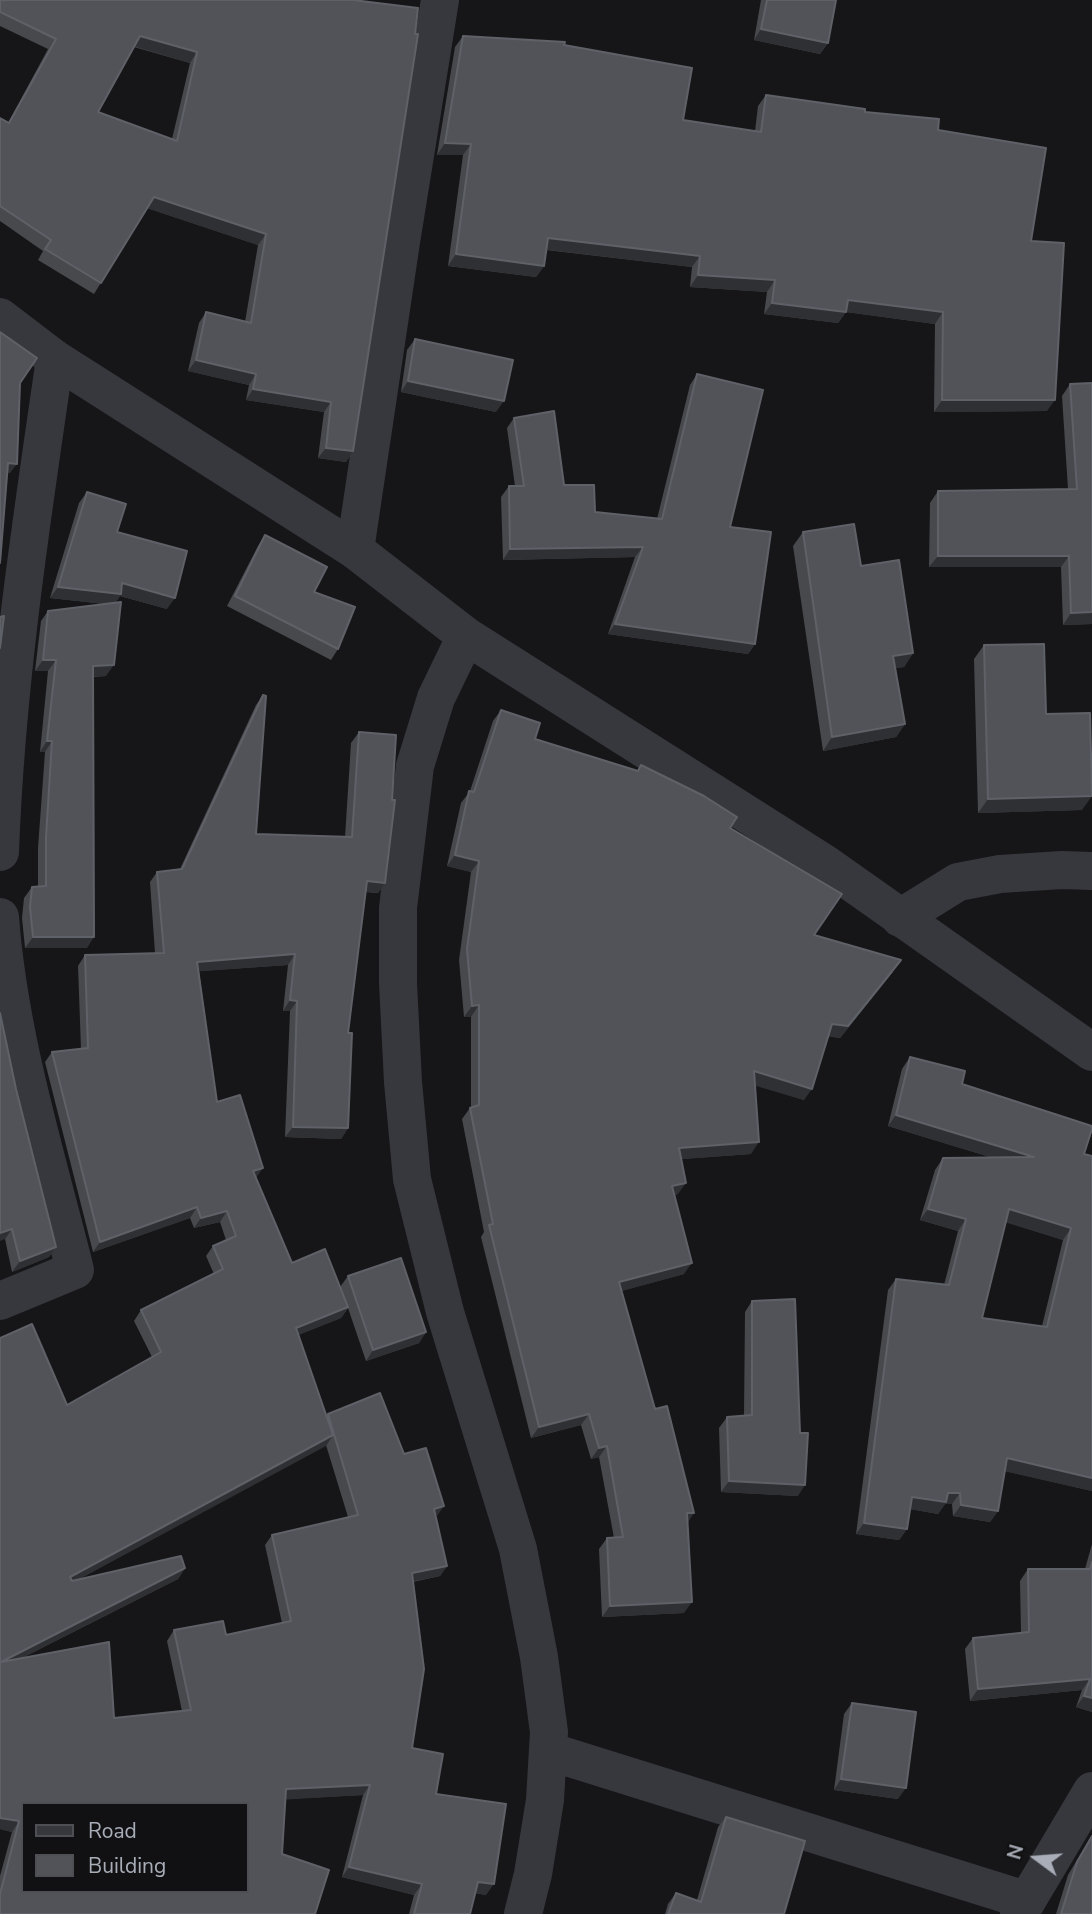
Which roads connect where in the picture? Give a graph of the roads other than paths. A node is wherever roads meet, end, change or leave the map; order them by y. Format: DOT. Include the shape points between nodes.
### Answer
graph roads {
  1 [pos="440,0"];
  2 [pos="0,317"];
  3 [pos="55,359"];
  4 [pos="355,550"];
  5 [pos="466,636"];
  6 [pos="0,852"];
  7 [pos="1092,871"];
  8 [pos="0,917"];
  9 [pos="900,918"];
  10 [pos="1092,1052"];
  11 [pos="0,1301"];
  12 [pos="548,1751"];
  13 [pos="1092,1791"];
  14 [pos="1022,1907"];
  15 [pos="523,1914"];
  1 -- 4 [label="street"];
  2 -- 3 [label="street"];
  3 -- 4 [label="street"];
  3 -- 6 [label="street" via="24,566"];
  4 -- 5 [label="street"];
  5 -- 9 [label="street" via="824,863"];
  5 -- 12 [label="street" via="436,698 415,766 398,908 403,1082 412,1179 445,1312 518,1549 539,1657"];
  7 -- 9 [label="street" via="1013,873 958,882"];
  8 -- 11 [label="street" via="13,1015 75,1270"];
  9 -- 10 [label="street"];
  12 -- 14 [label="street"];
  12 -- 15 [label="street" via="545,1800"];
  13 -- 14 [label="street"];
}
